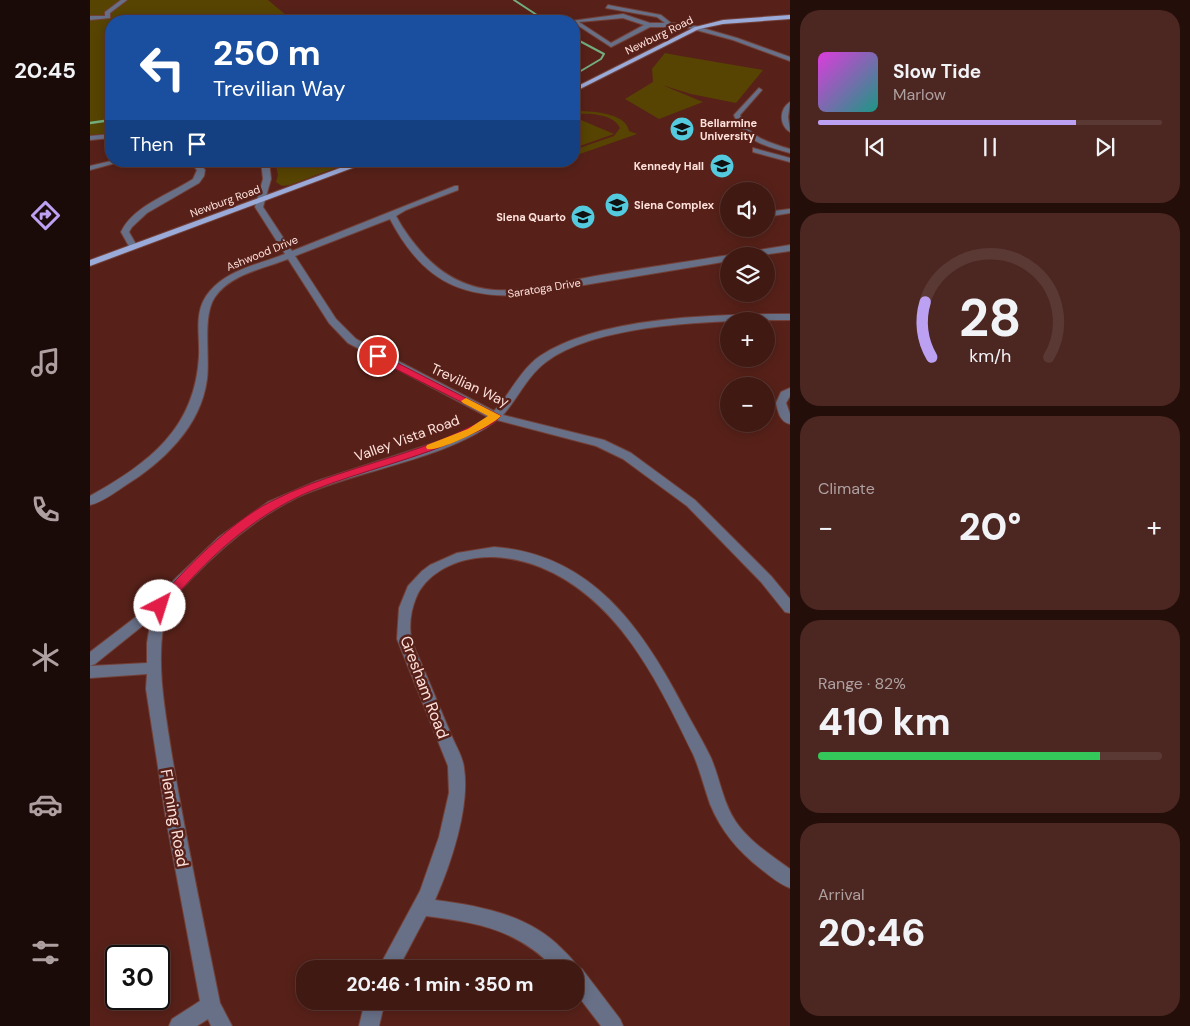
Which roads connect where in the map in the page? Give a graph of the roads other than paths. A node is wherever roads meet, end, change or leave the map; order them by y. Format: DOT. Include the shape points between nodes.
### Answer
graph roads {
  1 [pos="124,0"];
  2 [pos="608,7"];
  3 [pos="107,15"];
  4 [pos="105,17"];
  5 [pos="790,17"];
  6 [pos="90,18"];
  7 [pos="580,20"];
  8 [pos="669,24"];
  9 [pos="580,25"];
  10 [pos="649,25"];
  11 [pos="697,28"];
  12 [pos="790,59"];
  13 [pos="580,87"];
  14 [pos="759,90"];
  15 [pos="790,104"];
  16 [pos="790,130"];
  17 [pos="105,137"];
  18 [pos="90,138"];
  19 [pos="769,144"];
  20 [pos="790,151"];
  21 [pos="790,160"];
  22 [pos="105,164"];
  23 [pos="198,167"];
  24 [pos="266,167"];
  25 [pos="351,167"];
  26 [pos="90,168"];
  27 [pos="455,188"];
  28 [pos="260,200"];
  29 [pos="790,210"];
  30 [pos="775,213"];
  31 [pos="392,215"];
  32 [pos="133,246"];
  33 [pos="790,248"];
  34 [pos="775,250"];
  35 [pos="289,256"];
  36 [pos="720,259"];
  37 [pos="90,263"];
  38 [pos="790,317"];
  39 [pos="790,391"];
  40 [pos="496,416"];
  41 [pos="790,421"];
  42 [pos="90,501"];
  43 [pos="160,606"];
  44 [pos="790,608"];
  45 [pos="90,660"];
  46 [pos="153,668"];
  47 [pos="90,672"];
  48 [pos="790,880"];
  49 [pos="421,907"];
  50 [pos="392,960"];
  51 [pos="559,960"];
  52 [pos="584,986"];
  53 [pos="212,1006"];
  54 [pos="373,1010"];
  55 [pos="179,1026"];
  56 [pos="222,1026"];
  57 [pos="369,1026"];
  58 [pos="613,1026"];
  1 -- 3 [label="street" via="108,10"];
  2 -- 8 [label="street" via="659,16"];
  4 -- 6 [label="street"];
  5 -- 11 [label="main road, Newburg Road" via="723,22"];
  7 -- 10 [label="street" via="623,16"];
  8 -- 10 [label="street"];
  8 -- 11 [label="street"];
  9 -- 10 [label="street" via="611,45"];
  11 -- 12 [label="street"];
  11 -- 13 [label="main road, Newburg Road"];
  14 -- 19 [label="street" via="739,110 737,119 742,128"];
  15 -- 16 [label="street" via="784,119"];
  17 -- 18 [label="street"];
  19 -- 20 [label="street"];
  19 -- 21 [label="street" via="756,150"];
  22 -- 26 [label="street"];
  23 -- 32 [label="street" via="201,170 199,179 127,225 125,232"];
  24 -- 28 [label="street" via="265,190"];
  25 -- 28 [label="main road, Newburg Road"];
  27 -- 31 [label="street, Ashwood Drive"];
  28 -- 32 [label="main road, Newburg Road"];
  28 -- 35 [label="street, Trevilian Way" via="258,207"];
  29 -- 30 [label="street"];
  31 -- 35 [label="street, Ashwood Drive"];
  31 -- 36 [label="street, Saratoga Drive" via="397,227 429,268 453,283 490,294 533,292"];
  32 -- 37 [label="main road, Newburg Road"];
  33 -- 34 [label="street"];
  35 -- 40 [label="street, Trevilian Way" via="332,321 352,341"];
  35 -- 42 [label="street, Ashwood Drive" via="237,276 213,293 202,315 204,365 201,388 187,422 168,446 142,470"];
  38 -- 40 [label="street, Valley Vista Road" via="693,320 586,340 554,352 538,363"];
  39 -- 41 [label="street" via="781,403"];
  40 -- 43 [label="street, Valley Vista Road" via="445,442 307,488 272,506 210,554"];
  40 -- 44 [label="street, Trevilian Way" via="600,443 635,462 691,502"];
  43 -- 45 [label="street, Valley Vista Road"];
  43 -- 46 [label="street, Fleming Road"];
  46 -- 47 [label="street"];
  46 -- 53 [label="street, Fleming Road" via="174,819"];
  48 -- 49 [label="street, Gresham Road" via="751,851 730,828 703,760 669,693 654,665 615,610 592,589 553,566 525,556 482,552 454,558 430,571 418,583 404,607 404,639 450,750 458,778 448,836"];
  49 -- 50 [label="street, Gresham Road"];
  49 -- 51 [label="street" via="503,921 541,942"];
  52 -- 58 [label="street"];
  53 -- 55 [label="street"];
  53 -- 56 [label="street, Fleming Road"];
  54 -- 57 [label="street"];
}
